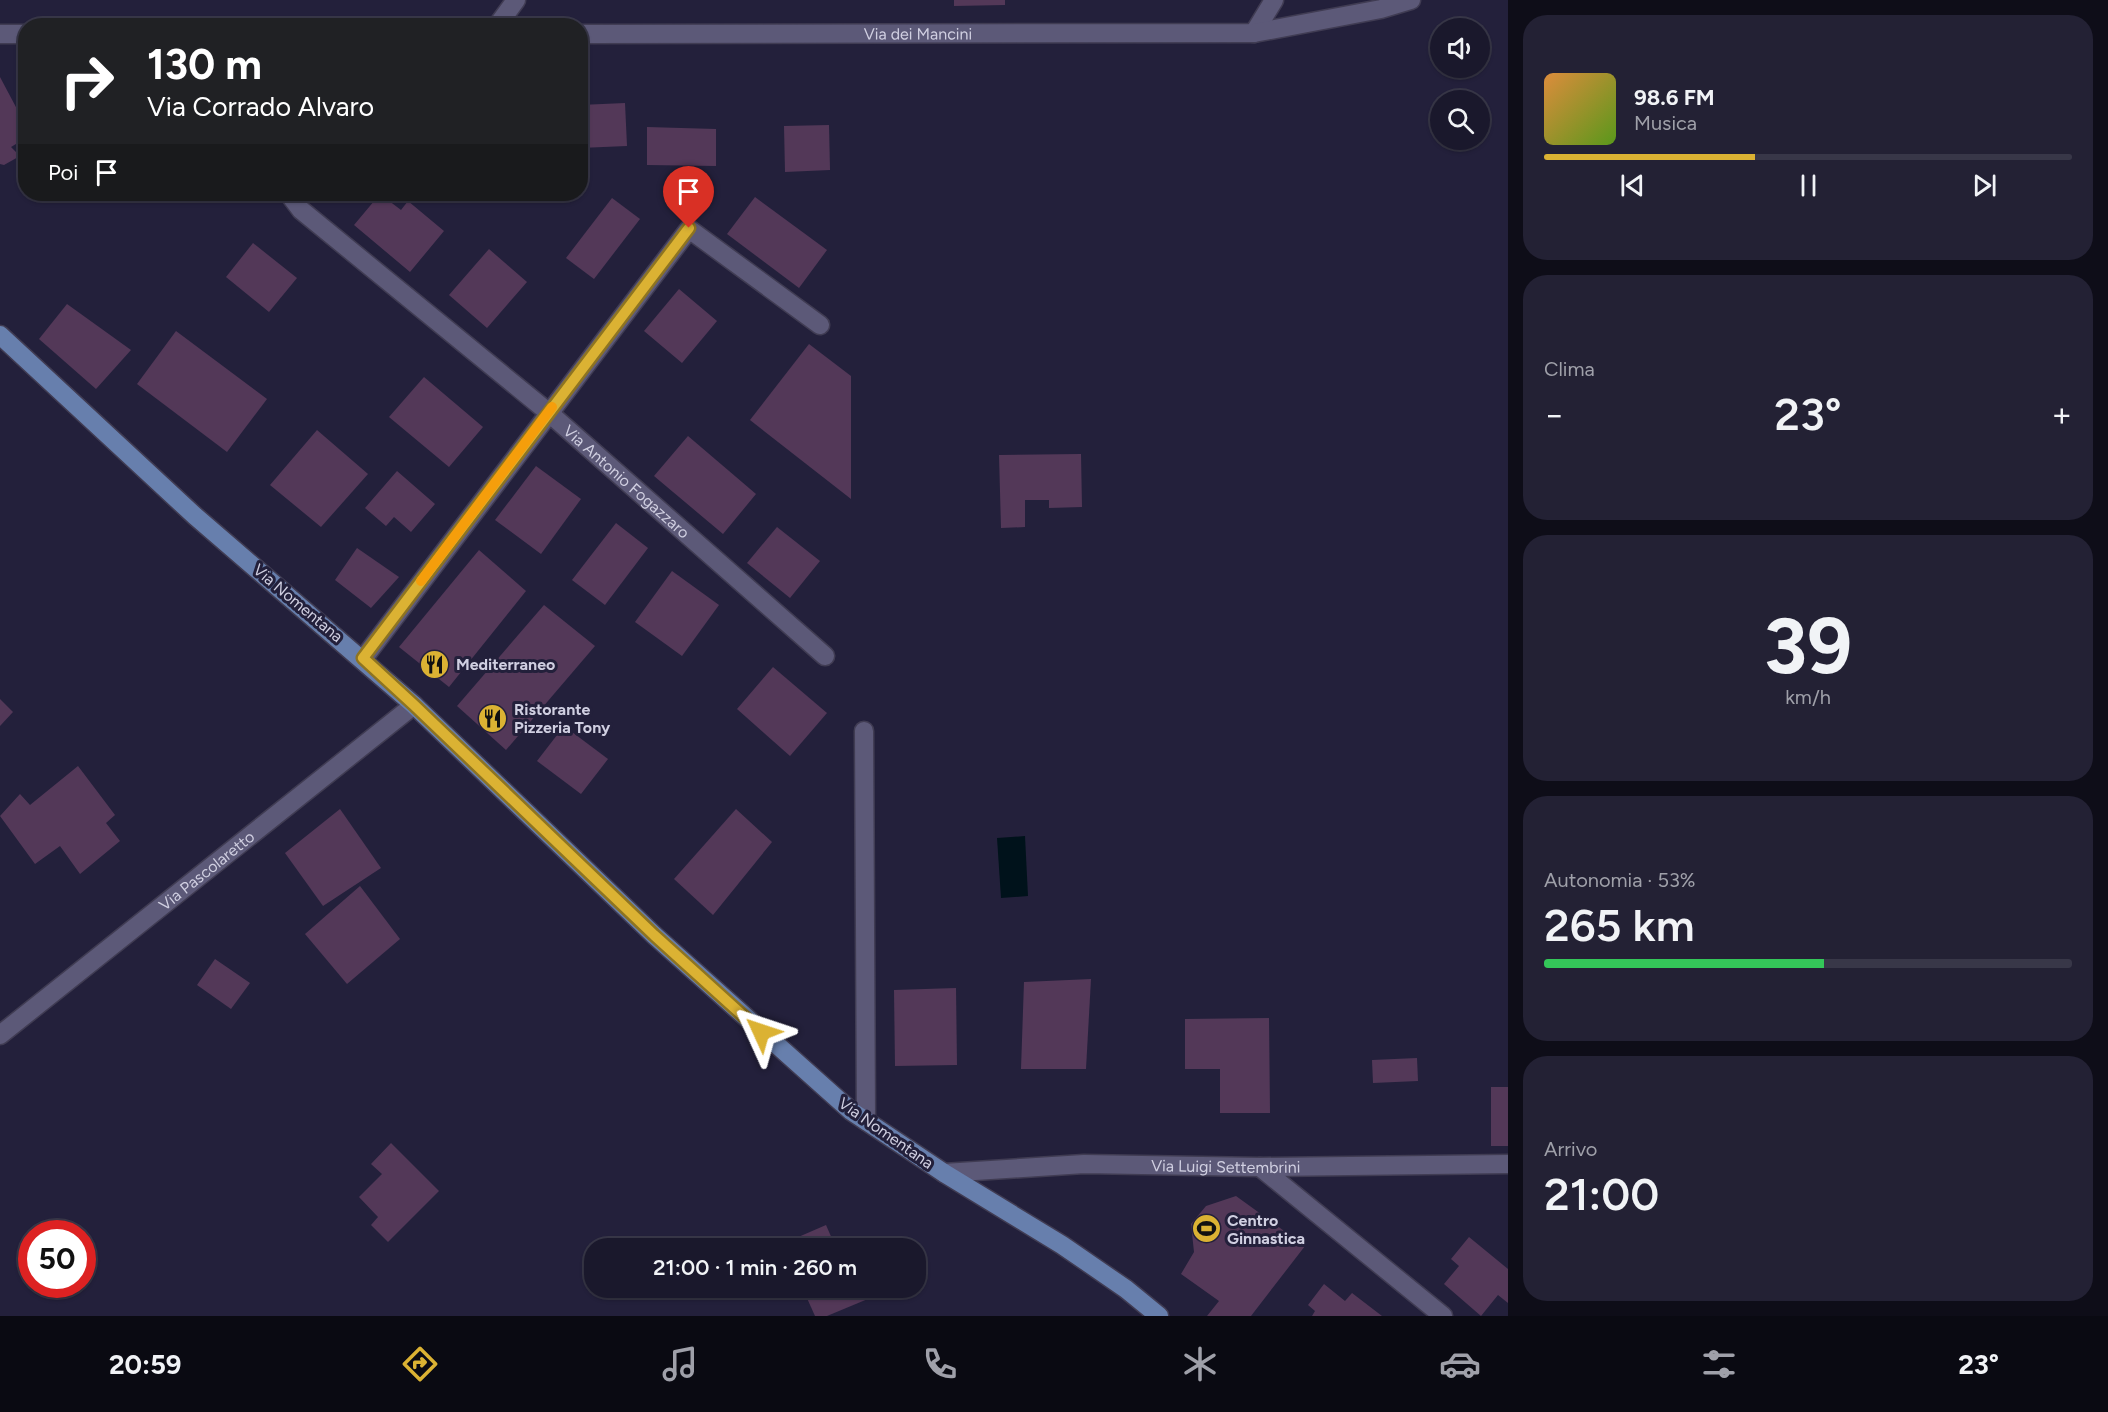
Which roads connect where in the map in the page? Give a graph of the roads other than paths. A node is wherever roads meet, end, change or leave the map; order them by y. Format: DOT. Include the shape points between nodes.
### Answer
graph roads {
  1 [pos="516,0"];
  2 [pos="1274,0"];
  3 [pos="1411,0"];
  4 [pos="503,18"];
  5 [pos="1254,33"];
  6 [pos="0,34"];
  7 [pos="18,34"];
  8 [pos="588,34"];
  9 [pos="294,201"];
  10 [pos="820,325"];
  11 [pos="0,335"];
  12 [pos="548,412"];
  13 [pos="825,656"];
  14 [pos="363,658"];
  15 [pos="414,705"];
  16 [pos="864,731"];
  17 [pos="0,1035"];
  18 [pos="866,1120"];
  19 [pos="1508,1164"];
  20 [pos="1260,1167"];
  21 [pos="944,1173"];
  22 [pos="1159,1316"];
  23 [pos="1443,1316"];
  1 -- 4 [label="street"];
  2 -- 5 [label="street"];
  3 -- 5 [label="street, Via dei Mancini"];
  5 -- 8 [label="street, Via dei Mancini"];
  6 -- 7 [label="street"];
  9 -- 12 [label="street, Via Antonio Fogazzaro"];
  10 -- 12 [label="street" via="689,228"];
  11 -- 14 [label="main road, Via Nomentana" via="195,516"];
  12 -- 13 [label="street, Via Antonio Fogazzaro"];
  12 -- 14 [label="street"];
  14 -- 15 [label="main road, Via Nomentana"];
  15 -- 17 [label="street, Via Pascolaretto"];
  15 -- 18 [label="main road, Via Nomentana" via="654,935 850,1111"];
  16 -- 18 [label="street"];
  18 -- 21 [label="main road, Via Nomentana"];
  19 -- 20 [label="street, Via Luigi Settembrini"];
  20 -- 21 [label="street, Via Luigi Settembrini" via="1084,1164"];
  20 -- 23 [label="street"];
  21 -- 22 [label="main road, Via Nomentana" via="1062,1245"];
}
